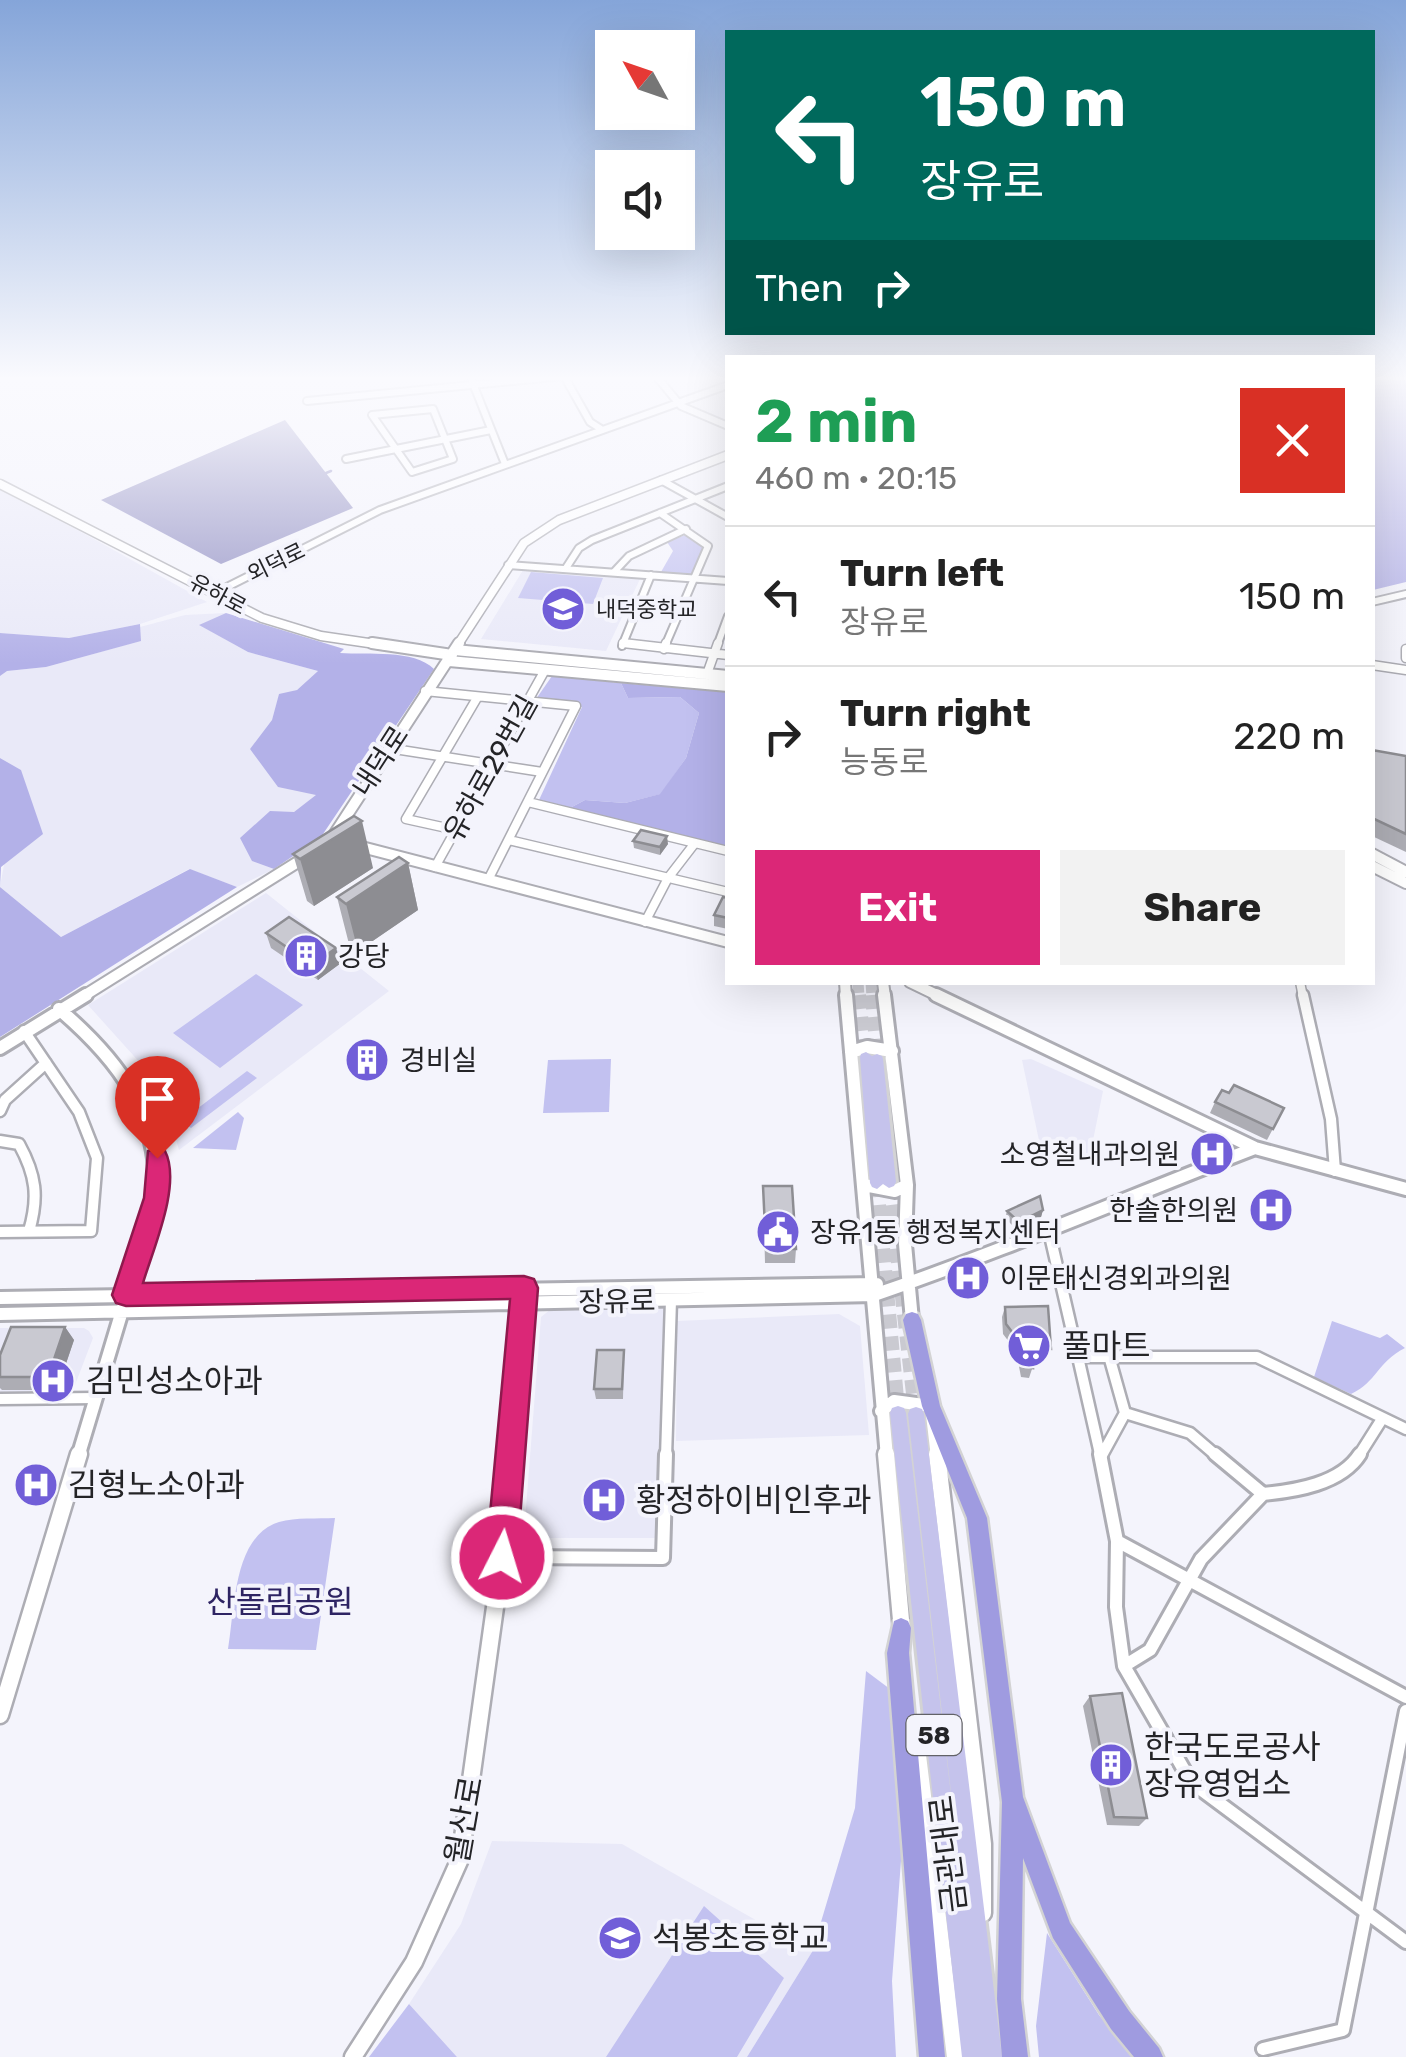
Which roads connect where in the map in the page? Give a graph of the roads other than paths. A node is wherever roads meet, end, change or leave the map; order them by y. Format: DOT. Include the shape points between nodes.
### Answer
graph roads {
  1 [pos="483,472"];
  2 [pos="682,472"];
  3 [pos="660,480"];
  4 [pos="0,484"];
  5 [pos="725,487"];
  6 [pos="696,499"];
  7 [pos="660,512"];
  8 [pos="725,515"];
  9 [pos="686,529"];
  10 [pos="508,565"];
  11 [pos="566,568"];
  12 [pos="614,572"];
  13 [pos="651,575"];
  14 [pos="697,578"];
  15 [pos="725,581"];
  16 [pos="215,593"];
  17 [pos="1406,594"];
  18 [pos="1375,601"];
  19 [pos="725,624"];
  20 [pos="664,649"];
  21 [pos="1406,649"];
  22 [pos="713,654"];
  23 [pos="452,655"];
  24 [pos="725,655"];
  25 [pos="1406,658"];
  26 [pos="1375,665"];
  27 [pos="545,670"];
  28 [pos="1406,670"];
  29 [pos="707,674"];
  30 [pos="725,676"];
  31 [pos="725,686"];
  32 [pos="425,691"];
  33 [pos="477,698"];
  34 [pos="527,702"];
  35 [pos="388,748"];
  36 [pos="443,757"];
  37 [pos="493,764"];
  38 [pos="542,772"];
  39 [pos="528,802"];
  40 [pos="406,819"];
  41 [pos="456,830"];
  42 [pos="332,839"];
  43 [pos="509,840"];
  44 [pos="695,843"];
  45 [pos="725,850"];
  46 [pos="1375,856"];
  47 [pos="435,867"];
  48 [pos="1375,868"];
  49 [pos="1406,872"];
  50 [pos="668,878"];
  51 [pos="488,880"];
  52 [pos="1406,883"];
  53 [pos="725,891"];
  54 [pos="645,922"];
  55 [pos="725,941"];
  56 [pos="846,985"];
  57 [pos="883,985"];
  58 [pos="916,985"];
  59 [pos="1301,985"];
  60 [pos="59,1009"];
  61 [pos="24,1030"];
  62 [pos="0,1048"];
  63 [pos="892,1051"];
  64 [pos="865,1056"];
  65 [pos="46,1063"];
  66 [pos="0,1111"];
  67 [pos="0,1142"];
  68 [pos="1255,1148"];
  69 [pos="1336,1170"];
  70 [pos="876,1183"];
  71 [pos="907,1185"];
  72 [pos="1406,1189"];
  73 [pos="1048,1227"];
  74 [pos="29,1231"];
  75 [pos="0,1232"];
  76 [pos="909,1281"];
  77 [pos="874,1289"];
  78 [pos="524,1295"];
  79 [pos="0,1298"];
  80 [pos="671,1300"];
  81 [pos="124,1302"];
  82 [pos="0,1314"];
  83 [pos="912,1320"];
  84 [pos="1109,1356"];
  85 [pos="1078,1357"];
  86 [pos="96,1398"];
  87 [pos="0,1399"];
  88 [pos="907,1411"];
  89 [pos="1125,1414"];
  90 [pos="1382,1420"];
  91 [pos="1406,1430"];
  92 [pos="1100,1454"];
  93 [pos="1263,1494"];
  94 [pos="1118,1542"];
  95 [pos="502,1557"];
  96 [pos="1188,1580"];
  97 [pos="901,1628"];
  98 [pos="1124,1666"];
  99 [pos="1406,1698"];
  100 [pos="1406,1711"];
  101 [pos="0,1716"];
  102 [pos="1012,1798"];
  103 [pos="1366,1914"];
  104 [pos="1406,1942"];
  105 [pos="1263,2049"];
  106 [pos="353,2057"];
  107 [pos="932,2057"];
  108 [pos="954,2057"];
  109 [pos="972,2057"];
  110 [pos="992,2057"];
  111 [pos="1015,2057"];
  112 [pos="1150,2057"];
  1 -- 16 [label="street, 외덕로" via="380,510"];
  2 -- 3 [label="street, 내덕로"];
  3 -- 6 [label="street"];
  3 -- 10 [label="street, 내덕로" via="540,530"];
  4 -- 16 [label="street, 유하로"];
  5 -- 6 [label="street"];
  6 -- 7 [label="street"];
  6 -- 8 [label="street"];
  7 -- 9 [label="street"];
  7 -- 11 [label="street" via="580,548"];
  9 -- 12 [label="street" via="628,556"];
  9 -- 14 [label="street" via="708,546"];
  10 -- 11 [label="street"];
  10 -- 23 [label="street, 내덕로"];
  11 -- 12 [label="street"];
  12 -- 13 [label="street"];
  13 -- 14 [label="street"];
  13 -- 20 [label="street" via="622,646"];
  14 -- 15 [label="street"];
  14 -- 20 [label="street"];
  16 -- 23 [label="street, 유하로" via="262,618 322,636"];
  17 -- 18 [label="street"];
  19 -- 22 [label="street"];
  20 -- 22 [label="street"];
  21 -- 25 [label="street"];
  22 -- 24 [label="street"];
  22 -- 29 [label="street"];
  23 -- 27 [label="street, 유하로"];
  23 -- 29 [label="street, 유하로"];
  23 -- 32 [label="street, 내덕로"];
  26 -- 28 [label="street"];
  27 -- 31 [label="street, 유하로"];
  27 -- 34 [label="street, 유하로29번길"];
  29 -- 30 [label="street, 유하로"];
  32 -- 33 [label="street"];
  32 -- 35 [label="street, 내덕로"];
  33 -- 34 [label="street"];
  33 -- 36 [label="street"];
  34 -- 37 [label="street, 유하로29번길"];
  34 -- 38 [label="street" via="576,706"];
  35 -- 36 [label="street"];
  35 -- 42 [label="street, 내덕로"];
  36 -- 37 [label="street"];
  36 -- 40 [label="street"];
  37 -- 38 [label="street"];
  37 -- 41 [label="street, 유하로29번길"];
  38 -- 39 [label="street"];
  39 -- 43 [label="street"];
  39 -- 44 [label="street"];
  40 -- 41 [label="street"];
  41 -- 47 [label="street, 유하로29번길"];
  42 -- 47 [label="street"];
  42 -- 60 [label="street, 내덕로"];
  43 -- 50 [label="street"];
  43 -- 51 [label="street"];
  44 -- 45 [label="street"];
  44 -- 50 [label="street"];
  46 -- 49 [label="street"];
  47 -- 51 [label="street"];
  48 -- 52 [label="street"];
  50 -- 53 [label="street"];
  50 -- 54 [label="street"];
  51 -- 54 [label="street"];
  54 -- 55 [label="street"];
  56 -- 64 [label="street"];
  57 -- 63 [label="street"];
  58 -- 68 [label="street"];
  59 -- 69 [label="street"];
  60 -- 61 [label="street, 내덕로"];
  60 -- 81 [label="street" via="106,1058 149,1123 157,1158 156,1198"];
  61 -- 62 [label="street, 내덕로"];
  61 -- 65 [label="street"];
  63 -- 64 [label="street" via="866,1047"];
  63 -- 71 [label="street"];
  64 -- 70 [label="main road"];
  64 -- 70 [label="street"];
  65 -- 66 [label="street"];
  65 -- 74 [label="street" via="80,1112 97,1158 91,1231"];
  67 -- 74 [label="street" via="19,1144 36,1173 37,1208"];
  68 -- 69 [label="street"];
  68 -- 73 [label="street"];
  69 -- 72 [label="street"];
  70 -- 71 [label="street" via="894,1192"];
  70 -- 77 [label="street"];
  71 -- 76 [label="street"];
  73 -- 76 [label="street"];
  73 -- 85 [label="street"];
  74 -- 75 [label="street"];
  76 -- 77 [label="street"];
  76 -- 83 [label="street"];
  77 -- 78 [label="street, 장유로"];
  77 -- 80 [label="street, 장유로"];
  77 -- 88 [label="street"];
  78 -- 80 [label="street, 장유로"];
  78 -- 81 [label="street, 장유로"];
  78 -- 95 [label="street, 월산로"];
  79 -- 81 [label="street, 장유로"];
  80 -- 95 [label="street" via="664,1558"];
  81 -- 82 [label="street, 장유로"];
  81 -- 86 [label="street"];
  83 -- 88 [label="highway"];
  84 -- 85 [label="street"];
  84 -- 89 [label="street"];
  84 -- 90 [label="street" via="1257,1358"];
  85 -- 92 [label="street"];
  86 -- 87 [label="street"];
  86 -- 101 [label="street"];
  88 -- 97 [label="street"];
  88 -- 102 [label="highway" via="977,1518"];
  88 -- 109 [label="main road, 금관대로 / 58"];
  88 -- 110 [label="main road, 금관대로 / 58"];
  89 -- 92 [label="street"];
  89 -- 93 [label="street" via="1190,1433"];
  90 -- 91 [label="street"];
  90 -- 93 [label="street" via="1353,1464 1301,1490"];
  92 -- 94 [label="street"];
  93 -- 96 [label="street"];
  94 -- 96 [label="street"];
  94 -- 98 [label="street" via="1116,1607"];
  95 -- 106 [label="street, 월산로" via="460,1859 418,1955"];
  96 -- 98 [label="street" via="1150,1650"];
  96 -- 99 [label="street"];
  97 -- 107 [label="highway"];
  97 -- 108 [label="street"];
  98 -- 103 [label="street" via="1192,1782"];
  100 -- 103 [label="street"];
  102 -- 111 [label="highway" via="1009,1999"];
  102 -- 112 [label="highway" via="1061,1930"];
  103 -- 104 [label="street"];
  103 -- 105 [label="street" via="1342,2030"];
}
